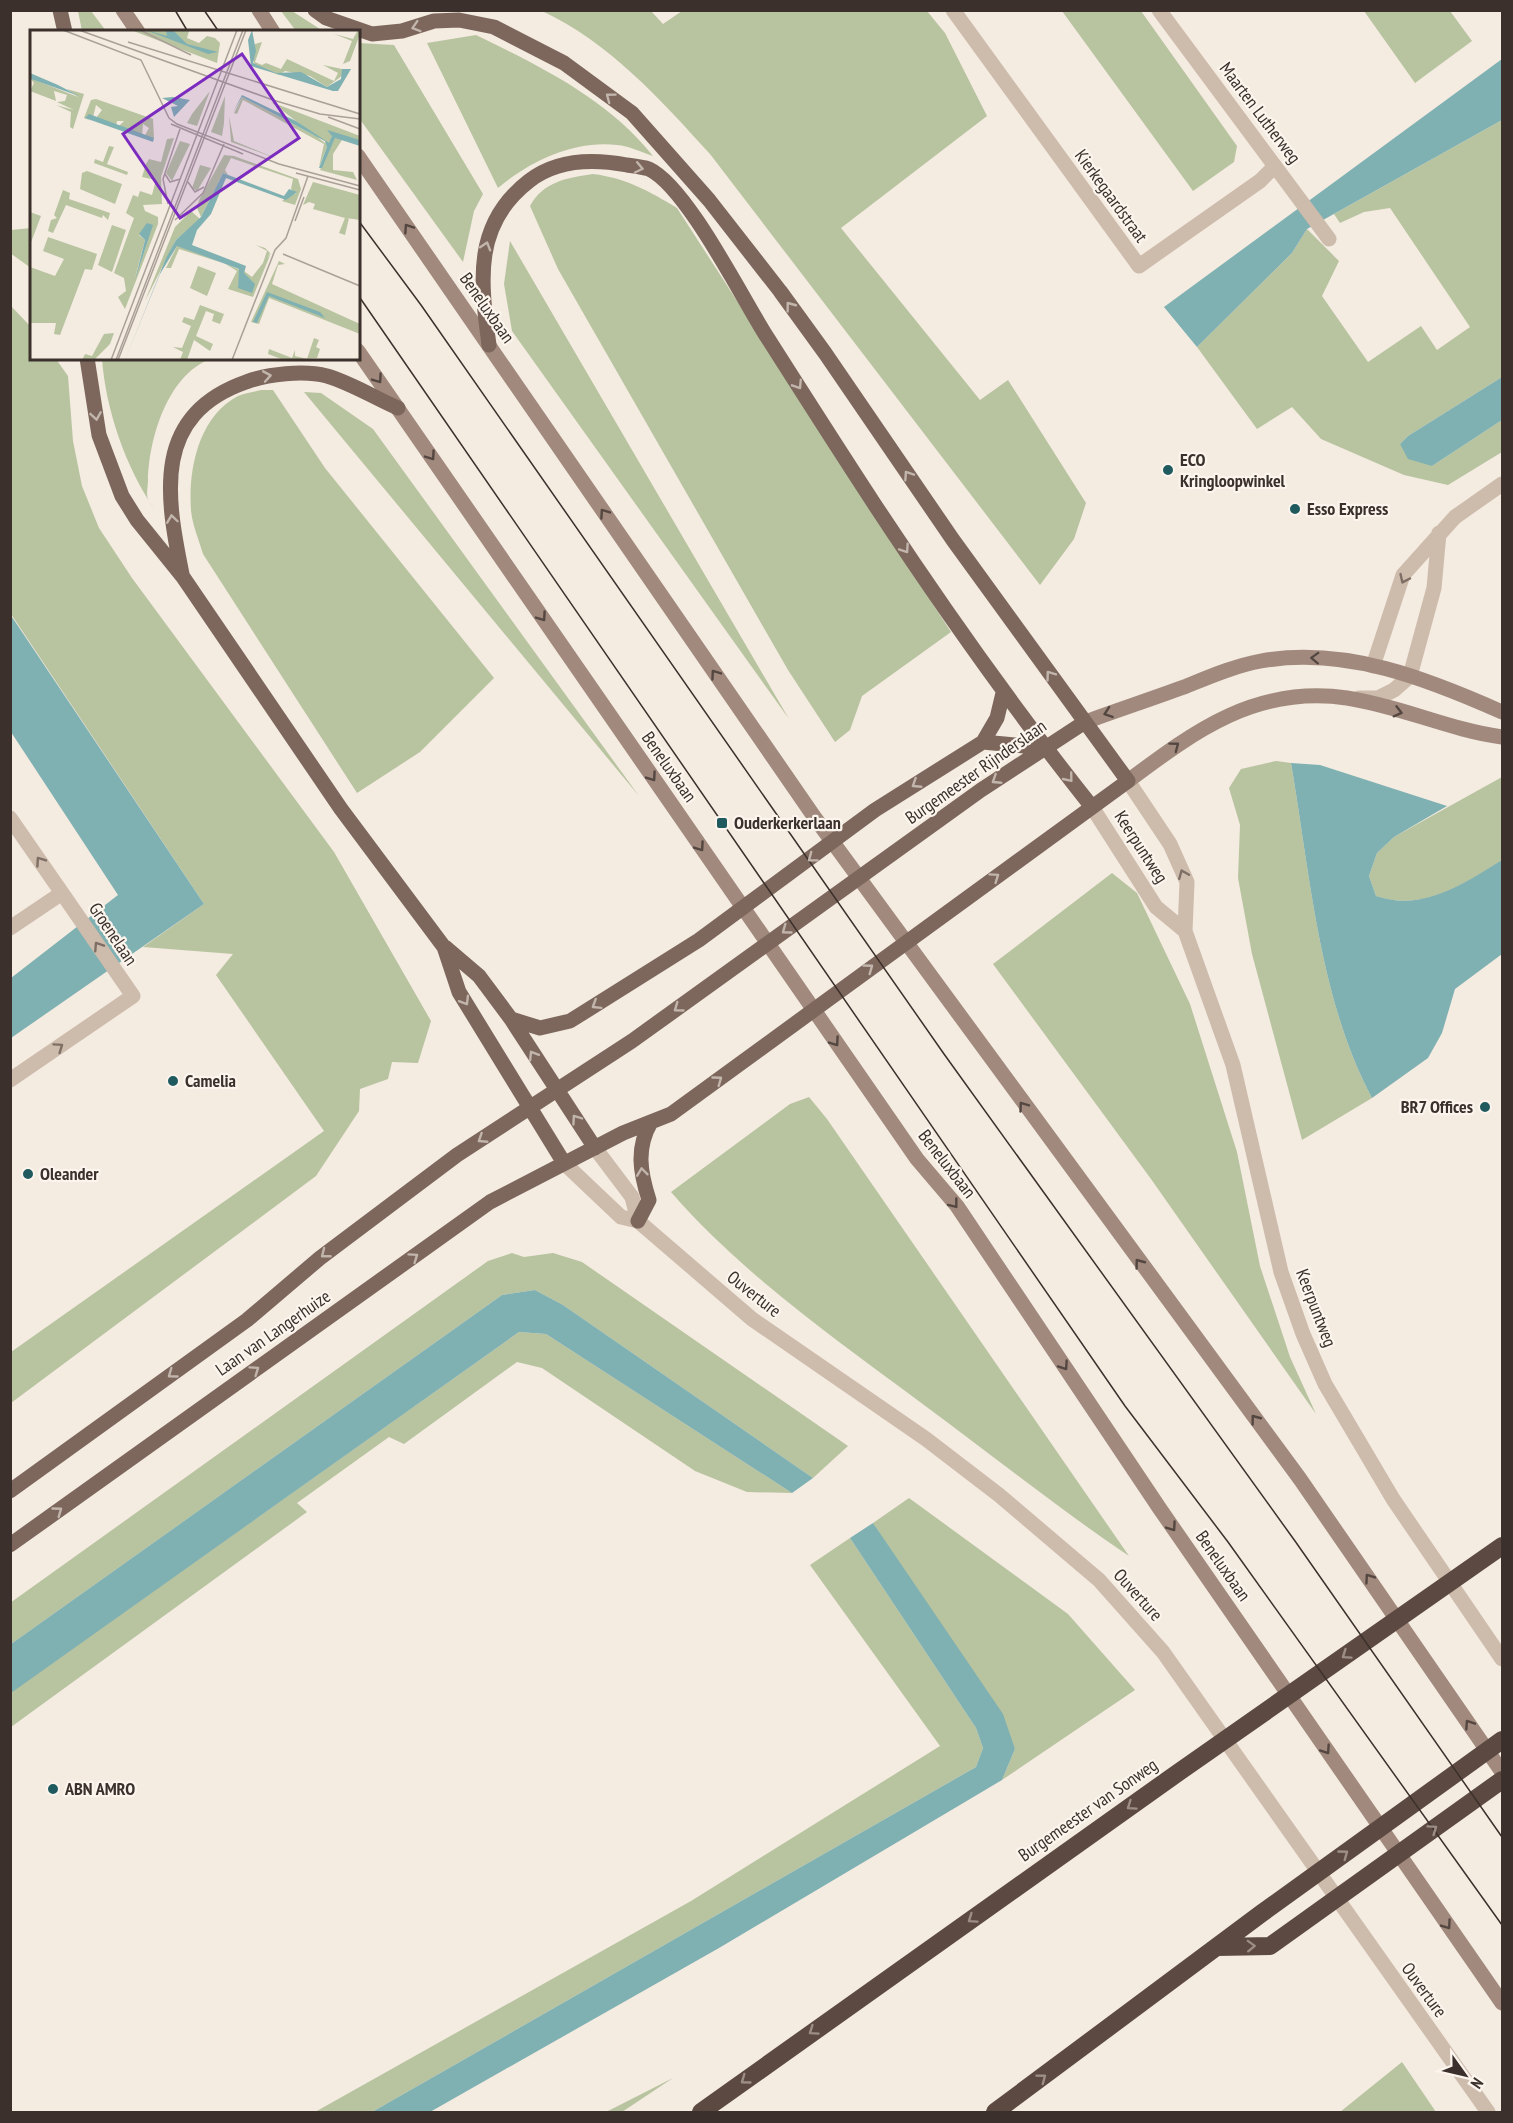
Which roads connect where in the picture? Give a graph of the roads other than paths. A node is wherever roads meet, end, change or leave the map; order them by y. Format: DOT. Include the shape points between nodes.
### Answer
graph roads {
  1 [pos="60,10"];
  2 [pos="123,10"];
  3 [pos="259,10"];
  4 [pos="315,10"];
  5 [pos="952,10"];
  6 [pos="1159,10"];
  7 [pos="65,30"];
  8 [pos="137,30"];
  9 [pos="272,30"];
  10 [pos="360,159"];
  11 [pos="1275,166"];
  12 [pos="1329,239"];
  13 [pos="489,345"];
  14 [pos="360,354"];
  15 [pos="87,360"];
  16 [pos="398,408"];
  17 [pos="1503,484"];
  18 [pos="1439,533"];
  19 [pos="183,577"];
  20 [pos="1373,666"];
  21 [pos="1410,676"];
  22 [pos="1003,693"];
  23 [pos="1348,698"];
  24 [pos="1503,712"];
  25 [pos="1085,722"];
  26 [pos="1503,737"];
  27 [pos="983,742"];
  28 [pos="1045,748"];
  29 [pos="1128,781"];
  30 [pos="1092,807"];
  31 [pos="10,818"];
  32 [pos="62,892"];
  33 [pos="10,928"];
  34 [pos="1185,931"];
  35 [pos="444,947"];
  36 [pos="511,1019"];
  37 [pos="10,1080"];
  38 [pos="556,1091"];
  39 [pos="532,1107"];
  40 [pos="651,1122"];
  41 [pos="595,1148"];
  42 [pos="564,1163"];
  43 [pos="638,1221"];
  44 [pos="10,1491"];
  45 [pos="10,1545"];
  46 [pos="1500,1548"];
  47 [pos="1503,1659"];
  48 [pos="1503,1740"];
  49 [pos="1503,1772"];
  50 [pos="1503,1780"];
  51 [pos="1217,1947"];
  52 [pos="1503,2003"];
  53 [pos="701,2112"];
  54 [pos="995,2112"];
  55 [pos="1488,2112"];
  1 -- 7 [label="main road"];
  2 -- 8 [label="main road"];
  3 -- 9 [label="main road"];
  25 -- 4 [label="main road, one-way" via="780,291 709,200 632,113 564,63 494,27 459,20 434,21 402,31 372,34 326,18"];
  5 -- 11 [label="street, Kierkegaardstraat" via="1139,266 1260,181"];
  6 -- 11 [label="street, Maarten Lutherweg"];
  13 -- 10 [label="main road, Beneluxbaan, one-way"];
  11 -- 12 [label="street, Maarten Lutherweg"];
  13 -- 22 [label="main road, one-way" via="482,289 484,248 503,207 529,180 561,164 601,160 649,169 684,200 874,503"];
  49 -- 13 [label="main road, Beneluxbaan, one-way" via="1300,1479 822,828"];
  14 -- 16 [label="main road, Beneluxbaan, one-way"];
  15 -- 19 [label="main road, one-way" via="99,435 122,496"];
  19 -- 16 [label="main road, one-way" via="171,515 171,467 183,428 202,405 230,388 268,374 326,376"];
  16 -- 52 [label="main road, Beneluxbaan, one-way" via="917,1159 957,1206 1160,1509"];
  17 -- 18 [label="street"];
  18 -- 20 [label="street, one-way" via="1403,575"];
  18 -- 21 [label="street" via="1434,588"];
  19 -- 35 [label="main road" via="341,809"];
  20 -- 21 [label="main road, Burgemeester Rijnderslaan"];
  20 -- 25 [label="main road, Burgemeester Rijnderslaan, one-way" via="1329,658 1261,661 1220,672"];
  21 -- 23 [label="street" via="1378,698"];
  21 -- 24 [label="main road, Burgemeester Rijnderslaan"];
  22 -- 27 [label="main road" via="997,718"];
  22 -- 28 [label="main road"];
  23 -- 26 [label="main road, one-way"];
  29 -- 23 [label="main road, one-way" via="1187,737 1239,709 1272,699"];
  25 -- 28 [label="main road, Burgemeester Rijnderslaan"];
  25 -- 29 [label="main road"];
  27 -- 28 [label="main road"];
  27 -- 36 [label="main road, one-way" via="875,810 699,940 570,1021 540,1028"];
  28 -- 30 [label="main road, one-way"];
  28 -- 38 [label="main road, Burgemeester Rijnderslaan, one-way"];
  29 -- 30 [label="main road"];
  34 -- 29 [label="street, Keerpuntweg, one-way" via="1187,882 1170,844"];
  30 -- 34 [label="street, Keerpuntweg" via="1156,906"];
  40 -- 30 [label="main road, one-way" via="671,1114"];
  32 -- 31 [label="street, Groenelaan, one-way"];
  32 -- 33 [label="street"];
  37 -- 32 [label="street, Groenelaan, one-way" via="133,996"];
  34 -- 47 [label="street, Keerpuntweg" via="1233,1065 1281,1272 1303,1334 1325,1384 1393,1499"];
  35 -- 36 [label="main road" via="479,976"];
  35 -- 39 [label="main road, one-way" via="459,992"];
  38 -- 36 [label="main road, one-way"];
  38 -- 39 [label="main road, Burgemeester Rijnderslaan"];
  41 -- 38 [label="main road, one-way"];
  39 -- 42 [label="main road"];
  39 -- 44 [label="main road, Laan van Langerhuize, one-way" via="457,1155 320,1258 247,1320"];
  40 -- 41 [label="main road"];
  43 -- 40 [label="main road, one-way" via="649,1200 641,1174 640,1150"];
  41 -- 42 [label="main road"];
  41 -- 43 [label="street" via="632,1197"];
  42 -- 43 [label="street, Ouverture" via="621,1217"];
  45 -- 42 [label="main road, Laan van Langerhuize, one-way" via="490,1202"];
  43 -- 55 [label="street, Ouverture" via="752,1319 926,1439 1099,1580 1163,1652"];
  46 -- 53 [label="highway, Burgemeester van Sonweg, one-way"];
  51 -- 48 [label="highway, one-way"];
  51 -- 50 [label="highway, one-way" via="1270,1946"];
  54 -- 51 [label="highway, one-way"];
}
